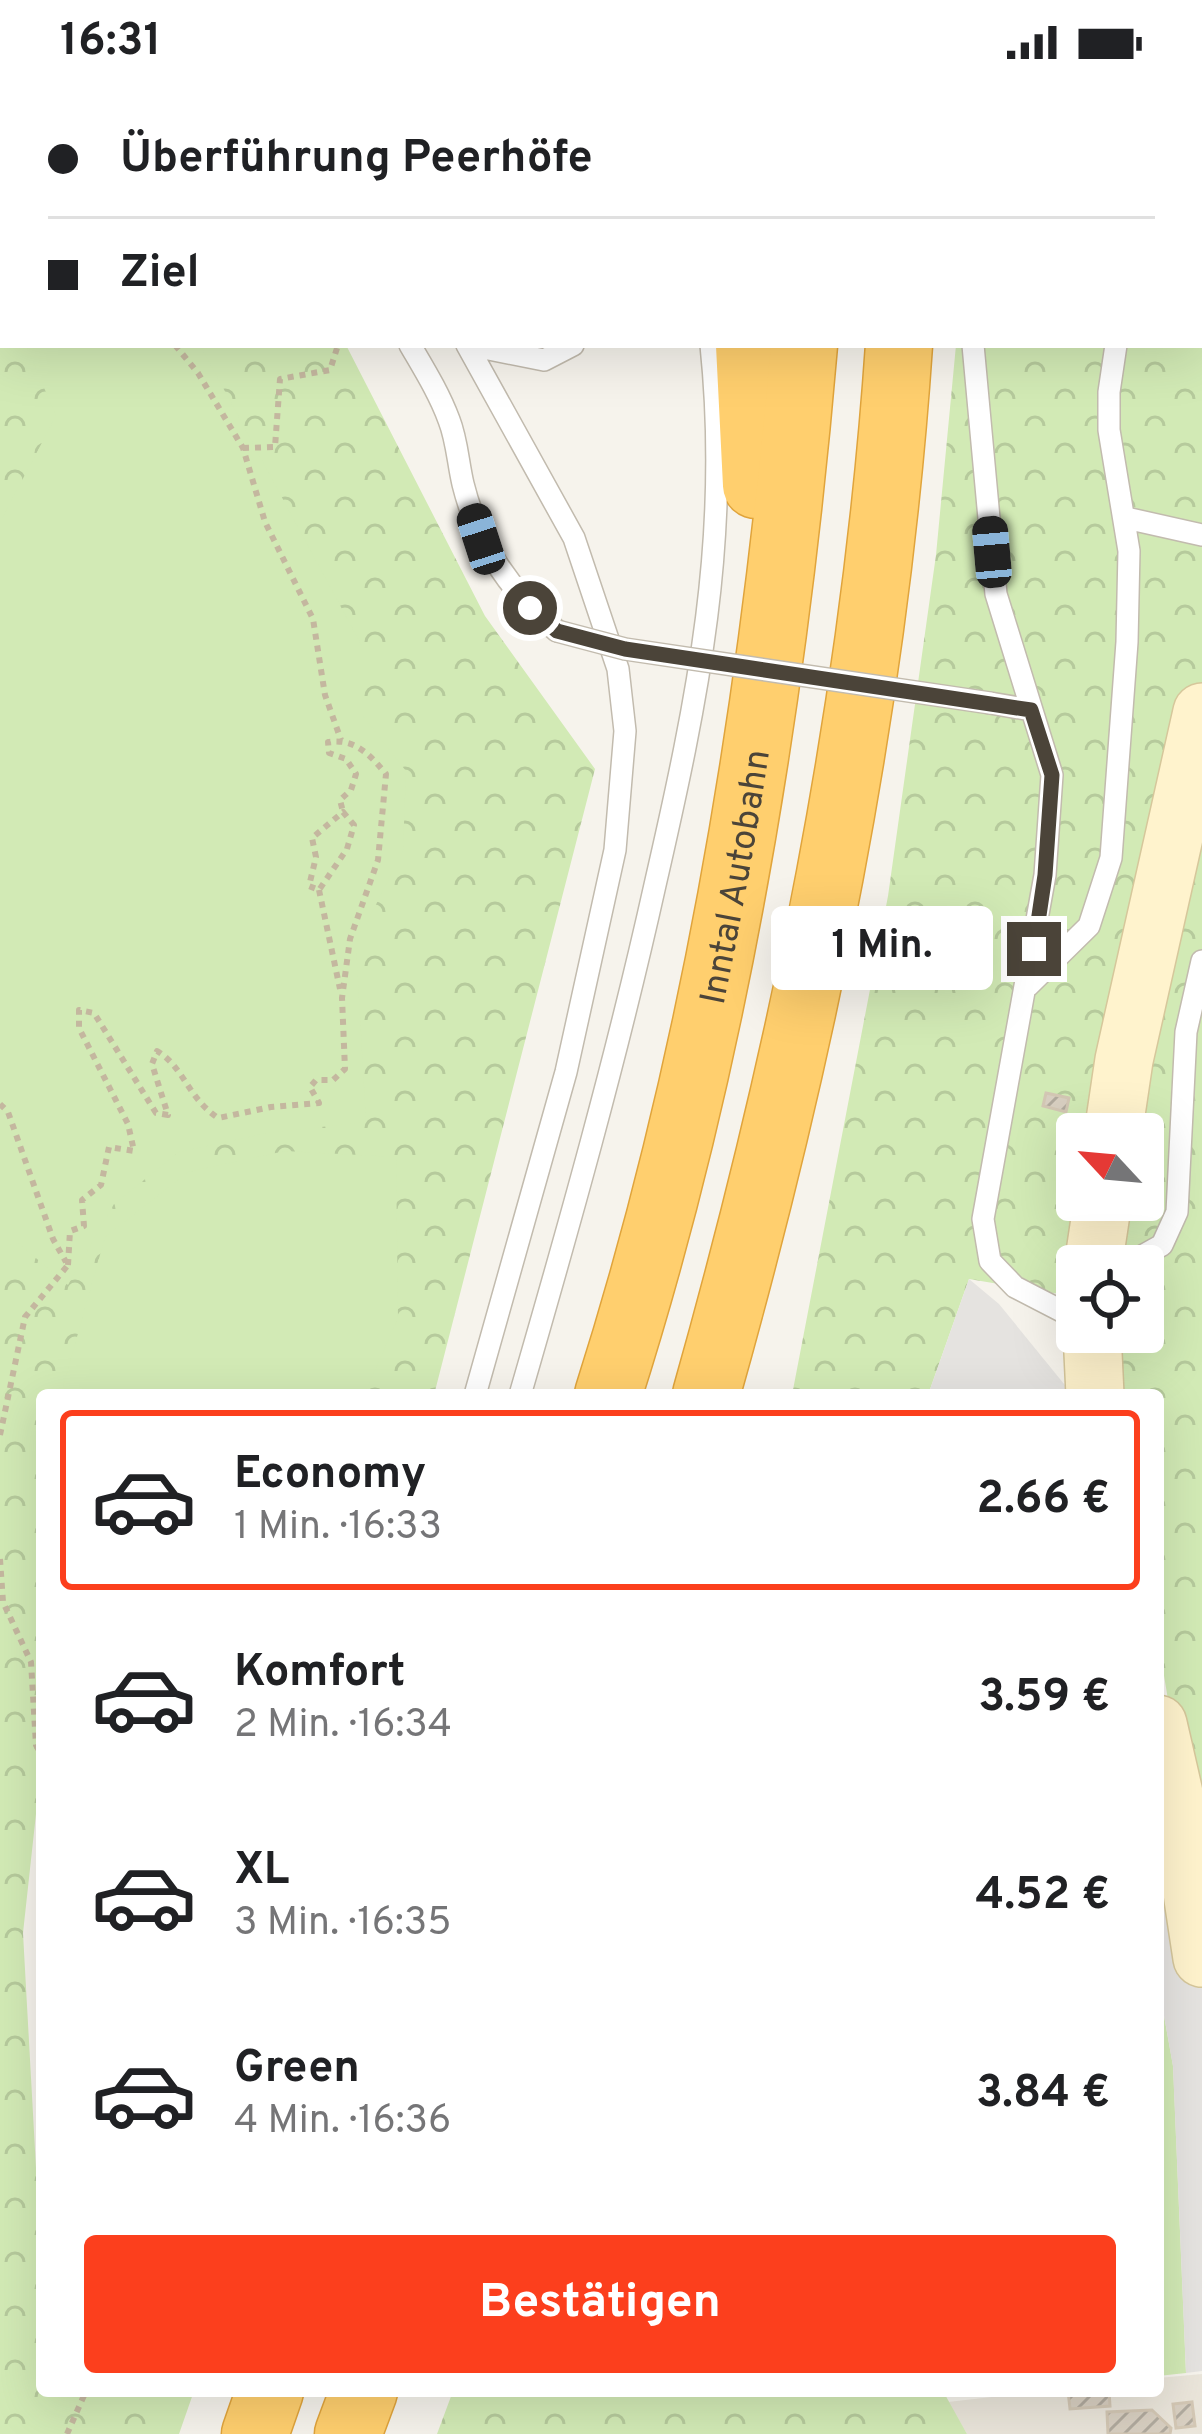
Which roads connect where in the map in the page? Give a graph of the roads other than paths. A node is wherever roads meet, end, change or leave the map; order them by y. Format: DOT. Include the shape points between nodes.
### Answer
graph roads {
  1 [pos="412,348"];
  2 [pos="470,348"];
  3 [pos="483,348"];
  4 [pos="567,348"];
  5 [pos="711,348"];
  6 [pos="748,348"];
  7 [pos="804,348"];
  8 [pos="899,348"];
  9 [pos="974,348"];
  10 [pos="1115,348"];
  11 [pos="1126,518"];
  12 [pos="1202,535"];
  13 [pos="777,608"];
  14 [pos="1031,710"];
  15 [pos="1202,712"];
  16 [pos="1202,961"];
  17 [pos="1028,986"];
  18 [pos="1116,1113"];
  19 [pos="1162,1245"];
  20 [pos="1056,1308"];
  21 [pos="1093,1353"];
  22 [pos="477,1389"];
  23 [pos="522,1389"];
  24 [pos="610,1389"];
  25 [pos="708,1389"];
  26 [pos="1095,1389"];
  27 [pos="1164,1750"];
  28 [pos="1202,1958"];
  29 [pos="268,2397"];
  30 [pos="362,2397"];
  31 [pos="255,2434"];
  32 [pos="348,2434"];
  1 -- 14 [label="lane, bridge" via="452,426 481,539 505,579 557,631 625,649"];
  2 -- 22 [label="lane" via="574,538 618,669 625,731 615,850 566,1072"];
  3 -- 4 [label="lane" via="544,360"];
  5 -- 23 [label="lane" via="719,493 698,688 640,955"];
  6 -- 13 [label="highway" via="756,519"];
  7 -- 13 [label="highway, Inntal Autobahn"];
  8 -- 25 [label="highway" via="855,742 798,1030"];
  9 -- 14 [label="lane" via="996,594"];
  10 -- 11 [label="lane" via="1109,430"];
  11 -- 12 [label="lane"];
  11 -- 17 [label="lane" via="1127,642 1111,858 1088,926"];
  13 -- 24 [label="highway, Inntal Autobahn" via="694,1068"];
  14 -- 17 [label="lane" via="1052,775"];
  15 -- 18 [label="main road"];
  16 -- 19 [label="lane" via="1186,1032 1177,1212"];
  17 -- 20 [label="lane" via="983,1220 990,1261 1015,1287"];
  21 -- 26 [label="main road"];
  27 -- 28 [label="main road"];
  29 -- 31 [label="highway"];
  30 -- 32 [label="highway"];
}
